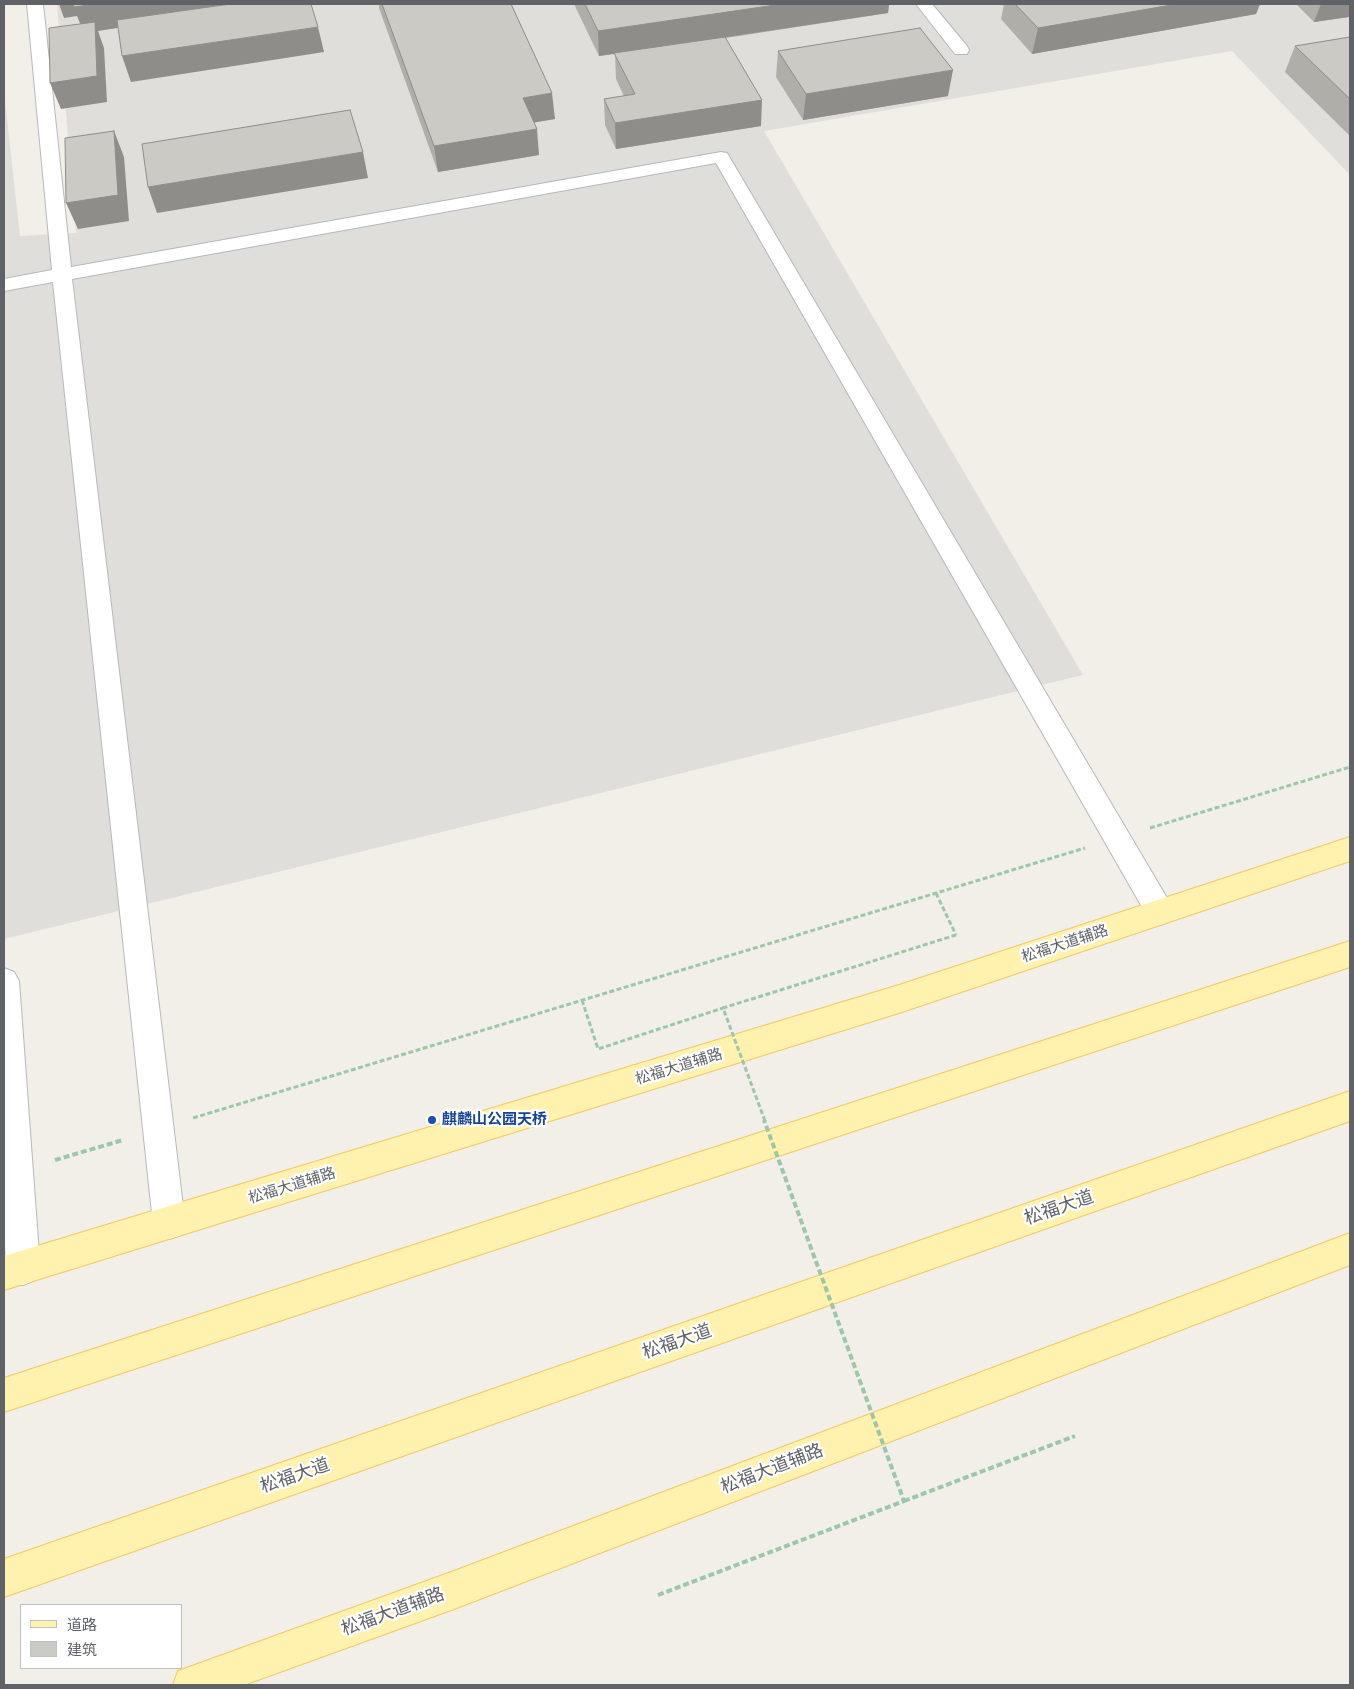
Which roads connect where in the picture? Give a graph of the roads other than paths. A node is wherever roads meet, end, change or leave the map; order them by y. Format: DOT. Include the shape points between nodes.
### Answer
graph roads {
  1 [pos="35,4"];
  2 [pos="924,4"];
  3 [pos="961,50"];
  4 [pos="62,275"];
  5 [pos="4,285"];
  6 [pos="1350,849"];
  7 [pos="1160,912"];
  8 [pos="1350,954"];
  9 [pos="4,981"];
  10 [pos="1350,1106"];
  11 [pos="169,1223"];
  12 [pos="1350,1249"];
  13 [pos="13,1270"];
  14 [pos="4,1395"];
  15 [pos="4,1578"];
  16 [pos="192,1685"];
  1 -- 4 [label="street"];
  2 -- 3 [label="street"];
  4 -- 5 [label="street"];
  4 -- 7 [label="street" via="722,157"];
  4 -- 11 [label="street"];
  6 -- 7 [label="main road, 松福大道辅路"];
  7 -- 11 [label="main road, 松福大道辅路" via="890,1002"];
  8 -- 14 [label="main road"];
  9 -- 13 [label="street" via="16,1172"];
  10 -- 15 [label="main road, 松福大道"];
  11 -- 13 [label="main road, 松福大道辅路"];
  12 -- 16 [label="main road, 松福大道辅路" via="463,1586"];
}
